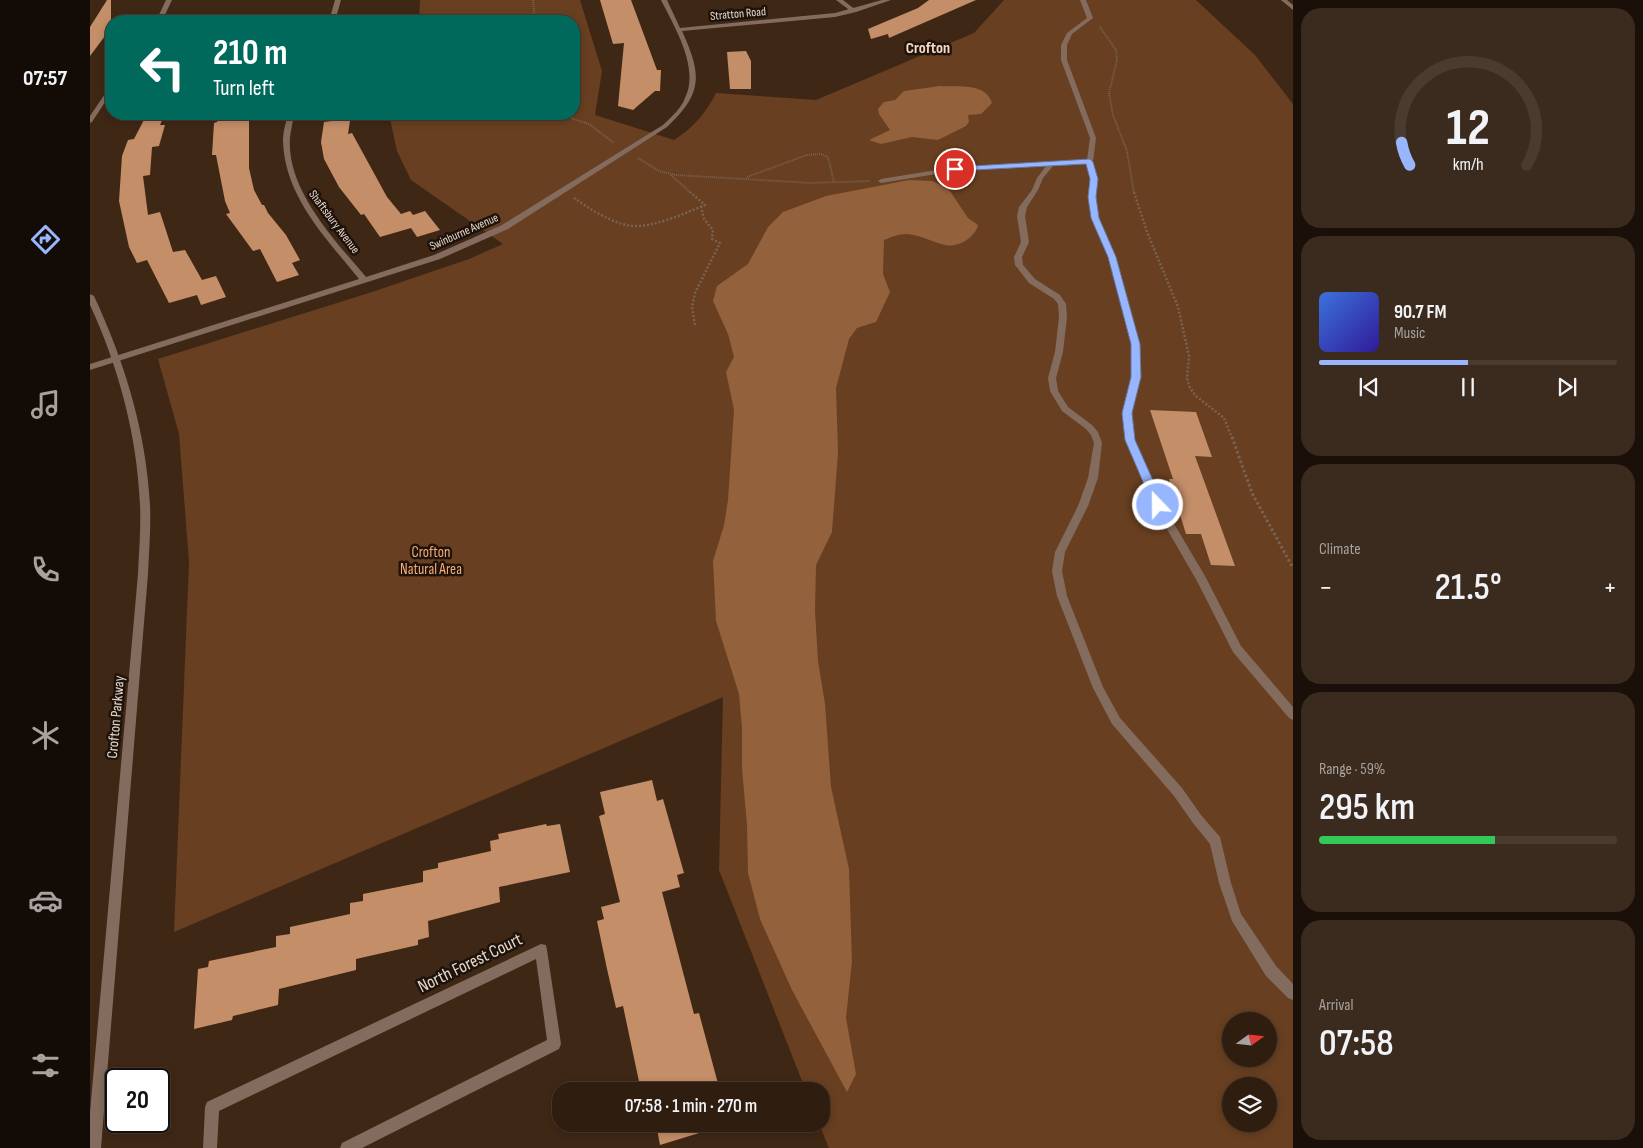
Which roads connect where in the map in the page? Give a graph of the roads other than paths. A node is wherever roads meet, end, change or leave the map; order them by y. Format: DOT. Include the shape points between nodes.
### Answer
graph roads {
  1 [pos="169,0"];
  2 [pos="338,0"];
  3 [pos="664,0"];
  4 [pos="839,0"];
  5 [pos="888,0"];
  6 [pos="1084,0"];
  7 [pos="1284,0"];
  8 [pos="1293,8"];
  9 [pos="854,11"];
  10 [pos="162,15"];
  11 [pos="334,15"];
  12 [pos="677,30"];
  13 [pos="105,98"];
  14 [pos="289,120"];
  15 [pos="90,121"];
  16 [pos="1090,162"];
  17 [pos="1052,164"];
  18 [pos="881,181"];
  19 [pos="365,281"];
  20 [pos="90,296"];
  21 [pos="118,358"];
  22 [pos="90,367"];
  23 [pos="1293,715"];
  24 [pos="1293,993"];
  25 [pos="95,1073"];
  26 [pos="94,1148"];
  27 [pos="210,1148"];
  28 [pos="347,1148"];
  1 -- 10 [label="street"];
  2 -- 11 [label="street"];
  3 -- 12 [label="street, Swinburne Avenue"];
  4 -- 9 [label="street"];
  5 -- 9 [label="street, Stratton Road"];
  6 -- 16 [label="street" via="1090,18 1070,33 1064,45 1064,60 1093,138"];
  7 -- 8 [label="street"];
  9 -- 12 [label="street, Stratton Road"];
  12 -- 19 [label="street, Swinburne Avenue" via="693,68 694,82 683,108 665,126 505,226 437,257"];
  13 -- 15 [label="street"];
  14 -- 19 [label="street, Shaftsbury Avenue" via="285,144 298,193"];
  16 -- 17 [label="street"];
  16 -- 23 [label="street" via="1095,218 1112,257 1135,344 1136,377 1127,413 1130,440 1158,505 1237,649"];
  17 -- 18 [label="street" via="955,169"];
  17 -- 24 [label="street" via="1023,206 1020,216 1025,242 1018,257 1019,265 1032,281 1062,304 1063,317 1052,378 1054,391 1065,409 1089,427 1098,442 1093,478 1060,552 1057,571 1062,596 1098,688 1116,721 1216,841 1236,917 1271,971"];
  19 -- 21 [label="street, Swinburne Avenue"];
  20 -- 21 [label="street, Crofton Parkway"];
  21 -- 22 [label="street, Swinburne Avenue"];
  21 -- 25 [label="street, Crofton Parkway" via="140,449 145,506 143,574"];
  25 -- 26 [label="street, Crofton Parkway"];
  27 -- 28 [label="street, North Forest Court" via="212,1107 541,950 554,1044"];
}
